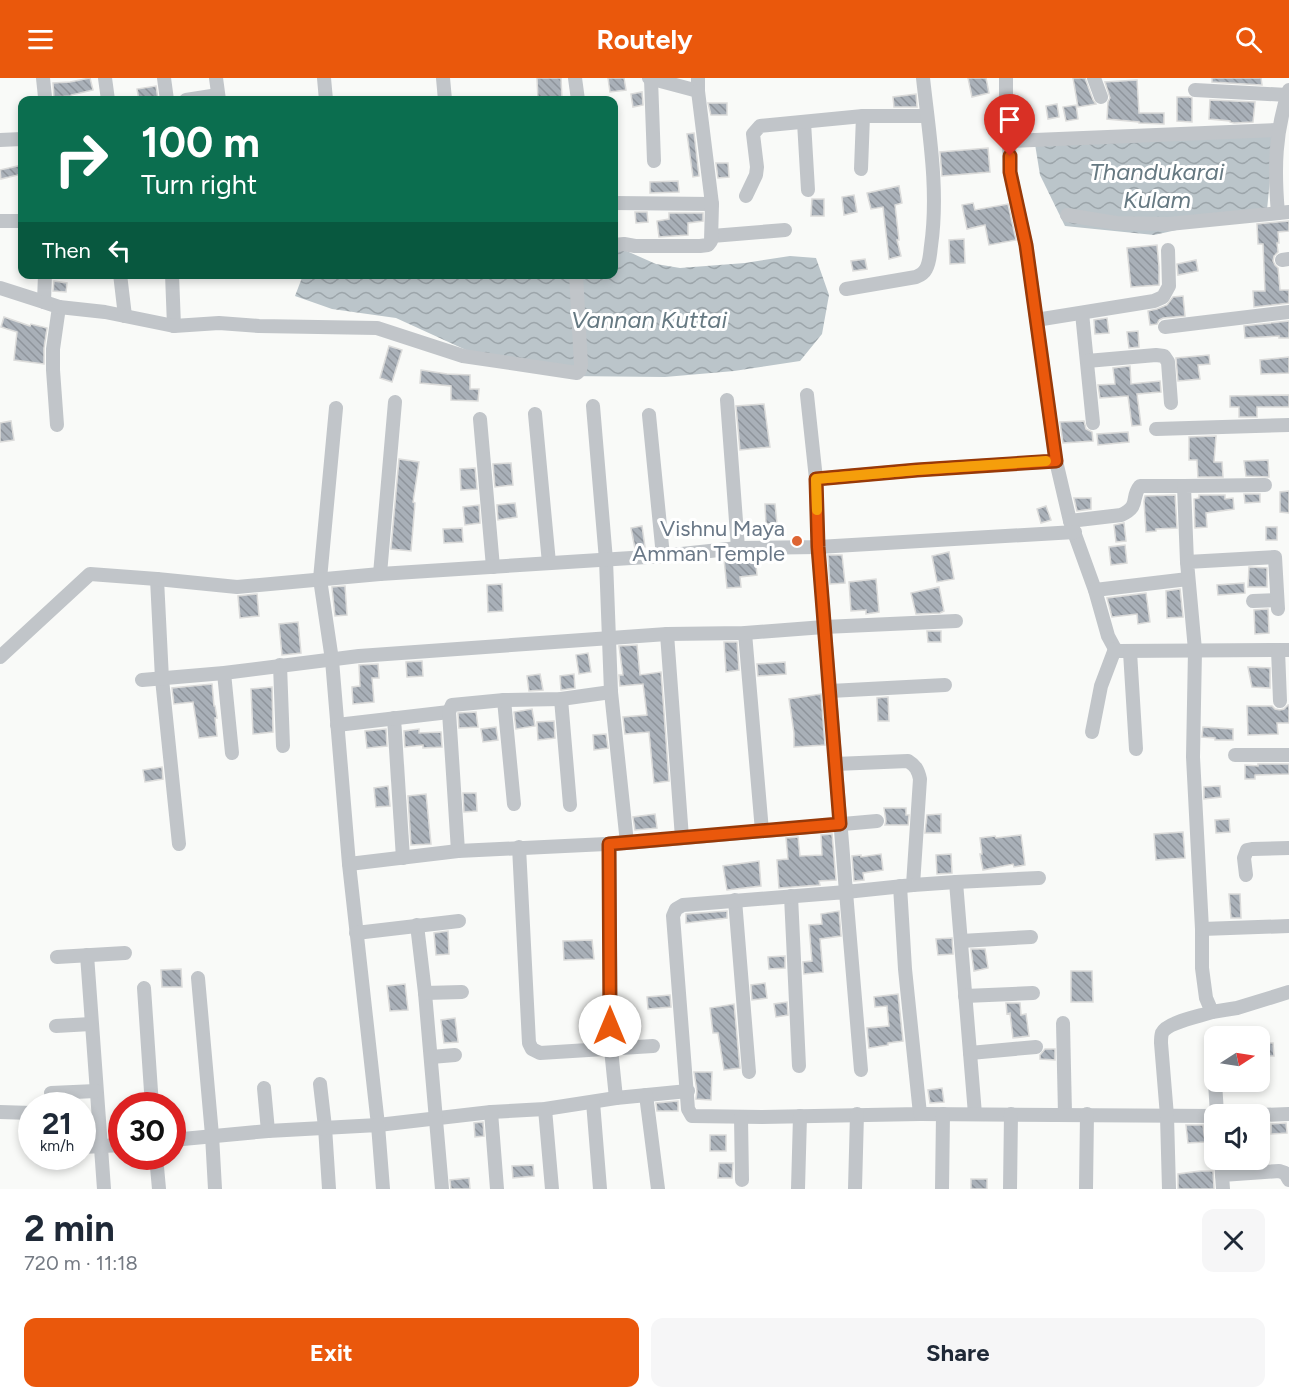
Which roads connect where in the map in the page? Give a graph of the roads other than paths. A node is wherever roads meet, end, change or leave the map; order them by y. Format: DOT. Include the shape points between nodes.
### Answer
graph roads {
  1 [pos="43,78"];
  2 [pos="105,78"];
  3 [pos="164,78"];
  4 [pos="216,78"];
  5 [pos="324,78"];
  6 [pos="443,78"];
  7 [pos="575,78"];
  8 [pos="650,78"];
  9 [pos="923,78"];
  10 [pos="1006,78"];
  11 [pos="1094,78"];
  12 [pos="698,84"];
  13 [pos="1195,90"];
  14 [pos="1288,92"];
  15 [pos="45,96"];
  16 [pos="107,96"];
  17 [pos="166,96"];
  18 [pos="219,96"];
  19 [pos="326,96"];
  20 [pos="445,96"];
  21 [pos="577,96"];
  22 [pos="1101,97"];
  23 [pos="863,116"];
  24 [pos="927,116"];
  25 [pos="804,122"];
  26 [pos="1278,130"];
  27 [pos="18,139"];
  28 [pos="0,140"];
  29 [pos="1010,141"];
  30 [pos="654,162"];
  31 [pos="861,169"];
  32 [pos="808,190"];
  33 [pos="746,196"];
  34 [pos="618,203"];
  35 [pos="712,204"];
  36 [pos="1284,213"];
  37 [pos="1067,215"];
  38 [pos="0,220"];
  39 [pos="18,221"];
  40 [pos="785,230"];
  41 [pos="712,236"];
  42 [pos="618,245"];
  43 [pos="1168,250"];
  44 [pos="45,279"];
  45 [pos="121,279"];
  46 [pos="172,279"];
  47 [pos="576,279"];
  48 [pos="0,288"];
  49 [pos="846,289"];
  50 [pos="0,296"];
  51 [pos="44,302"];
  52 [pos="59,306"];
  53 [pos="1289,312"];
  54 [pos="1082,313"];
  55 [pos="125,316"];
  56 [pos="1036,321"];
  57 [pos="174,326"];
  58 [pos="1165,327"];
  59 [pos="1087,361"];
  60 [pos="807,395"];
  61 [pos="727,400"];
  62 [pos="395,402"];
  63 [pos="1171,403"];
  64 [pos="593,406"];
  65 [pos="336,408"];
  66 [pos="535,414"];
  67 [pos="649,415"];
  68 [pos="480,420"];
  69 [pos="1093,423"];
  70 [pos="57,425"];
  71 [pos="1289,425"];
  72 [pos="1156,429"];
  73 [pos="1056,461"];
  74 [pos="816,479"];
  75 [pos="1265,485"];
  76 [pos="1184,486"];
  77 [pos="1072,527"];
  78 [pos="818,547"];
  79 [pos="738,548"];
  80 [pos="663,556"];
  81 [pos="606,560"];
  82 [pos="1187,562"];
  83 [pos="549,563"];
  84 [pos="493,567"];
  85 [pos="380,574"];
  86 [pos="157,579"];
  87 [pos="320,579"];
  88 [pos="1188,579"];
  89 [pos="1095,590"];
  90 [pos="1253,601"];
  91 [pos="956,621"];
  92 [pos="824,627"];
  93 [pos="745,633"];
  94 [pos="667,634"];
  95 [pos="609,639"];
  96 [pos="1115,649"];
  97 [pos="1195,650"];
  98 [pos="1284,650"];
  99 [pos="1130,652"];
  100 [pos="0,657"];
  101 [pos="332,660"];
  102 [pos="280,665"];
  103 [pos="224,673"];
  104 [pos="162,678"];
  105 [pos="142,680"];
  106 [pos="945,685"];
  107 [pos="830,691"];
  108 [pos="611,692"];
  109 [pos="561,699"];
  110 [pos="504,700"];
  111 [pos="1280,701"];
  112 [pos="449,712"];
  113 [pos="394,718"];
  114 [pos="337,725"];
  115 [pos="1092,732"];
  116 [pos="282,746"];
  117 [pos="1136,749"];
  118 [pos="232,753"];
  119 [pos="1236,755"];
  120 [pos="1289,755"];
  121 [pos="835,764"];
  122 [pos="514,804"];
  123 [pos="570,805"];
  124 [pos="877,821"];
  125 [pos="840,824"];
  126 [pos="762,831"];
  127 [pos="682,838"];
  128 [pos="627,843"];
  129 [pos="179,844"];
  130 [pos="609,844"];
  131 [pos="519,847"];
  132 [pos="1289,848"];
  133 [pos="458,851"];
  134 [pos="404,858"];
  135 [pos="349,864"];
  136 [pos="1246,875"];
  137 [pos="1039,878"];
  138 [pos="956,882"];
  139 [pos="907,885"];
  140 [pos="846,892"];
  141 [pos="791,896"];
  142 [pos="735,900"];
  143 [pos="459,921"];
  144 [pos="417,925"];
  145 [pos="1289,926"];
  146 [pos="1202,929"];
  147 [pos="356,933"];
  148 [pos="1032,936"];
  149 [pos="961,941"];
  150 [pos="125,953"];
  151 [pos="87,955"];
  152 [pos="57,957"];
  153 [pos="198,978"];
  154 [pos="144,988"];
  155 [pos="462,992"];
  156 [pos="1289,992"];
  157 [pos="425,993"];
  158 [pos="1033,993"];
  159 [pos="965,996"];
  160 [pos="1212,1012"];
  161 [pos="1063,1023"];
  162 [pos="91,1024"];
  163 [pos="56,1026"];
  164 [pos="654,1046"];
  165 [pos="1036,1047"];
  166 [pos="611,1049"];
  167 [pos="970,1053"];
  168 [pos="455,1055"];
  169 [pos="431,1057"];
  170 [pos="799,1066"];
  171 [pos="861,1070"];
  172 [pos="749,1072"];
  173 [pos="320,1084"];
  174 [pos="264,1088"];
  175 [pos="96,1091"];
  176 [pos="687,1091"];
  177 [pos="74,1092"];
  178 [pos="151,1092"];
  179 [pos="646,1095"];
  180 [pos="616,1098"];
  181 [pos="593,1102"];
  182 [pos="545,1109"];
  183 [pos="0,1112"];
  184 [pos="491,1112"];
  185 [pos="18,1113"];
  186 [pos="856,1114"];
  187 [pos="920,1114"];
  188 [pos="943,1114"];
  189 [pos="975,1114"];
  190 [pos="1011,1114"];
  191 [pos="1065,1114"];
  192 [pos="1087,1114"];
  193 [pos="1289,1114"];
  194 [pos="1204,1115"];
  195 [pos="1270,1115"];
  196 [pos="800,1116"];
  197 [pos="1167,1116"];
  198 [pos="741,1117"];
  199 [pos="436,1118"];
  200 [pos="378,1125"];
  201 [pos="325,1127"];
  202 [pos="268,1131"];
  203 [pos="212,1135"];
  204 [pos="186,1138"];
  205 [pos="108,1146"];
  206 [pos="99,1147"];
  207 [pos="157,1170"];
  208 [pos="1222,1170"];
  209 [pos="1222,1174"];
  210 [pos="742,1180"];
  211 [pos="1289,1180"];
  212 [pos="104,1189"];
  213 [pos="159,1189"];
  214 [pos="214,1189"];
  215 [pos="329,1189"];
  216 [pos="383,1189"];
  217 [pos="442,1189"];
  218 [pos="497,1189"];
  219 [pos="552,1189"];
  220 [pos="600,1189"];
  221 [pos="658,1189"];
  222 [pos="798,1189"];
  223 [pos="855,1189"];
  224 [pos="942,1189"];
  225 [pos="1010,1189"];
  226 [pos="1086,1189"];
  227 [pos="1169,1189"];
  228 [pos="1223,1189"];
  1 -- 15 [label="street"];
  2 -- 16 [label="street"];
  3 -- 17 [label="street"];
  4 -- 18 [label="street"];
  5 -- 19 [label="street"];
  6 -- 20 [label="street"];
  7 -- 21 [label="street"];
  8 -- 12 [label="street"];
  8 -- 30 [label="street"];
  9 -- 24 [label="street"];
  10 -- 29 [label="street"];
  11 -- 22 [label="street"];
  12 -- 35 [label="street"];
  13 -- 14 [label="street"];
  14 -- 26 [label="street"];
  23 -- 24 [label="street"];
  23 -- 25 [label="street"];
  23 -- 31 [label="street"];
  24 -- 49 [label="street" via="935,205 926,270 916,277"];
  25 -- 32 [label="street"];
  25 -- 33 [label="street" via="760,126 753,134 757,167"];
  26 -- 29 [label="street"];
  26 -- 36 [label="street" via="1275,177"];
  27 -- 28 [label="street"];
  29 -- 56 [label="street" via="1010,172 1026,245"];
  34 -- 35 [label="street"];
  35 -- 41 [label="street"];
  36 -- 37 [label="street" via="1169,224 1116,223"];
  38 -- 39 [label="street"];
  40 -- 41 [label="street"];
  41 -- 42 [label="street" via="708,245 700,246"];
  43 -- 54 [label="street" via="1168,286 1163,297"];
  44 -- 51 [label="street"];
  45 -- 55 [label="street"];
  46 -- 57 [label="street"];
  47 -- 57 [label="street" via="581,365 577,373 463,356 377,328 219,323"];
  48 -- 50 [label="street"];
  48 -- 51 [label="street"];
  51 -- 52 [label="street"];
  52 -- 55 [label="street"];
  52 -- 70 [label="street" via="53,360"];
  53 -- 58 [label="street"];
  54 -- 56 [label="street"];
  54 -- 59 [label="street"];
  55 -- 57 [label="street"];
  56 -- 73 [label="street"];
  59 -- 63 [label="street" via="1164,356 1168,362"];
  59 -- 69 [label="street"];
  60 -- 74 [label="street"];
  61 -- 79 [label="street"];
  62 -- 85 [label="street"];
  64 -- 81 [label="street"];
  65 -- 87 [label="street"];
  66 -- 83 [label="street"];
  67 -- 80 [label="street"];
  68 -- 84 [label="street"];
  71 -- 72 [label="street"];
  73 -- 74 [label="street"];
  73 -- 77 [label="street"];
  74 -- 78 [label="street"];
  75 -- 76 [label="street"];
  76 -- 77 [label="street" via="1140,486 1133,507 1127,512"];
  76 -- 82 [label="street"];
  77 -- 78 [label="street"];
  77 -- 89 [label="street"];
  78 -- 79 [label="street"];
  78 -- 92 [label="street"];
  79 -- 80 [label="street"];
  80 -- 81 [label="street"];
  81 -- 83 [label="street"];
  81 -- 95 [label="street"];
  82 -- 88 [label="street"];
  82 -- 90 [label="street" via="1275,557 1278,604"];
  83 -- 84 [label="street"];
  84 -- 85 [label="street"];
  85 -- 87 [label="street"];
  86 -- 87 [label="street" via="237,587"];
  86 -- 100 [label="street" via="90,574"];
  86 -- 104 [label="street"];
  87 -- 101 [label="street"];
  88 -- 89 [label="street"];
  88 -- 97 [label="street"];
  89 -- 96 [label="street"];
  91 -- 92 [label="street"];
  92 -- 93 [label="street"];
  92 -- 107 [label="street"];
  93 -- 94 [label="street"];
  93 -- 126 [label="street"];
  94 -- 95 [label="street"];
  94 -- 127 [label="street"];
  95 -- 101 [label="street"];
  95 -- 108 [label="street"];
  96 -- 99 [label="street"];
  96 -- 115 [label="street" via="1101,686"];
  97 -- 98 [label="street"];
  97 -- 99 [label="street"];
  97 -- 146 [label="street" via="1193,757"];
  98 -- 111 [label="street"];
  99 -- 117 [label="street"];
  101 -- 102 [label="street"];
  101 -- 114 [label="street"];
  102 -- 103 [label="street"];
  102 -- 116 [label="street"];
  103 -- 104 [label="street"];
  103 -- 118 [label="street"];
  104 -- 105 [label="street"];
  104 -- 129 [label="street"];
  106 -- 107 [label="street"];
  107 -- 121 [label="street"];
  108 -- 109 [label="street"];
  108 -- 128 [label="street"];
  109 -- 110 [label="street"];
  109 -- 123 [label="street"];
  110 -- 112 [label="street" via="455,704"];
  110 -- 122 [label="street"];
  112 -- 113 [label="street"];
  112 -- 133 [label="street"];
  113 -- 114 [label="street"];
  113 -- 134 [label="street"];
  114 -- 135 [label="street"];
  119 -- 120 [label="street"];
  121 -- 125 [label="street"];
  121 -- 139 [label="street" via="909,761 915,765 920,779"];
  124 -- 125 [label="street"];
  125 -- 126 [label="street"];
  125 -- 140 [label="street"];
  126 -- 127 [label="street"];
  127 -- 128 [label="street"];
  128 -- 130 [label="street"];
  130 -- 131 [label="street"];
  130 -- 166 [label="street"];
  131 -- 133 [label="street"];
  131 -- 166 [label="street" via="529,1044 540,1053"];
  132 -- 136 [label="street" via="1247,850"];
  133 -- 134 [label="street"];
  134 -- 135 [label="street"];
  135 -- 147 [label="street"];
  137 -- 138 [label="street"];
  138 -- 139 [label="street"];
  138 -- 149 [label="street"];
  139 -- 140 [label="street"];
  139 -- 187 [label="street" via="905,969"];
  140 -- 141 [label="street"];
  140 -- 171 [label="street"];
  141 -- 142 [label="street"];
  141 -- 170 [label="street"];
  142 -- 172 [label="street"];
  142 -- 176 [label="street" via="683,905 674,911"];
  143 -- 144 [label="street"];
  144 -- 147 [label="street"];
  144 -- 157 [label="street"];
  145 -- 146 [label="street"];
  146 -- 160 [label="street" via="1202,968"];
  147 -- 200 [label="street"];
  148 -- 149 [label="street"];
  149 -- 159 [label="street"];
  150 -- 151 [label="street"];
  151 -- 152 [label="street"];
  151 -- 162 [label="street"];
  153 -- 203 [label="street"];
  154 -- 178 [label="street"];
  155 -- 157 [label="street"];
  156 -- 160 [label="street"];
  157 -- 169 [label="street"];
  158 -- 159 [label="street"];
  159 -- 167 [label="street"];
  160 -- 197 [label="street" via="1174,1023 1162,1032"];
  161 -- 191 [label="street"];
  162 -- 163 [label="street"];
  162 -- 175 [label="street"];
  164 -- 166 [label="street"];
  165 -- 167 [label="street"];
  166 -- 180 [label="street"];
  167 -- 189 [label="street"];
  168 -- 169 [label="street"];
  169 -- 199 [label="street"];
  173 -- 201 [label="street"];
  174 -- 202 [label="street"];
  175 -- 177 [label="street"];
  175 -- 206 [label="street"];
  176 -- 179 [label="street"];
  176 -- 198 [label="street" via="692,1116"];
  179 -- 180 [label="street"];
  179 -- 221 [label="street"];
  180 -- 181 [label="street"];
  181 -- 182 [label="street"];
  181 -- 220 [label="street"];
  182 -- 184 [label="street"];
  182 -- 219 [label="street"];
  183 -- 185 [label="street"];
  184 -- 199 [label="street"];
  184 -- 218 [label="street"];
  186 -- 187 [label="street"];
  186 -- 196 [label="street"];
  186 -- 223 [label="street"];
  187 -- 188 [label="street"];
  188 -- 189 [label="street"];
  188 -- 224 [label="street"];
  189 -- 190 [label="street"];
  190 -- 191 [label="street"];
  190 -- 225 [label="street"];
  191 -- 192 [label="street"];
  192 -- 197 [label="street"];
  192 -- 226 [label="street"];
  193 -- 195 [label="street"];
  194 -- 197 [label="street"];
  196 -- 198 [label="street"];
  196 -- 222 [label="street"];
  197 -- 227 [label="street"];
  198 -- 210 [label="street"];
  199 -- 200 [label="street"];
  199 -- 217 [label="street"];
  200 -- 201 [label="street"];
  200 -- 216 [label="street"];
  201 -- 202 [label="street"];
  201 -- 215 [label="street"];
  202 -- 203 [label="street"];
  203 -- 204 [label="street"];
  203 -- 214 [label="street"];
  205 -- 206 [label="street"];
  206 -- 212 [label="street"];
  207 -- 213 [label="street"];
  208 -- 209 [label="street"];
  209 -- 211 [label="street" via="1279,1171"];
  209 -- 228 [label="street"];
}
